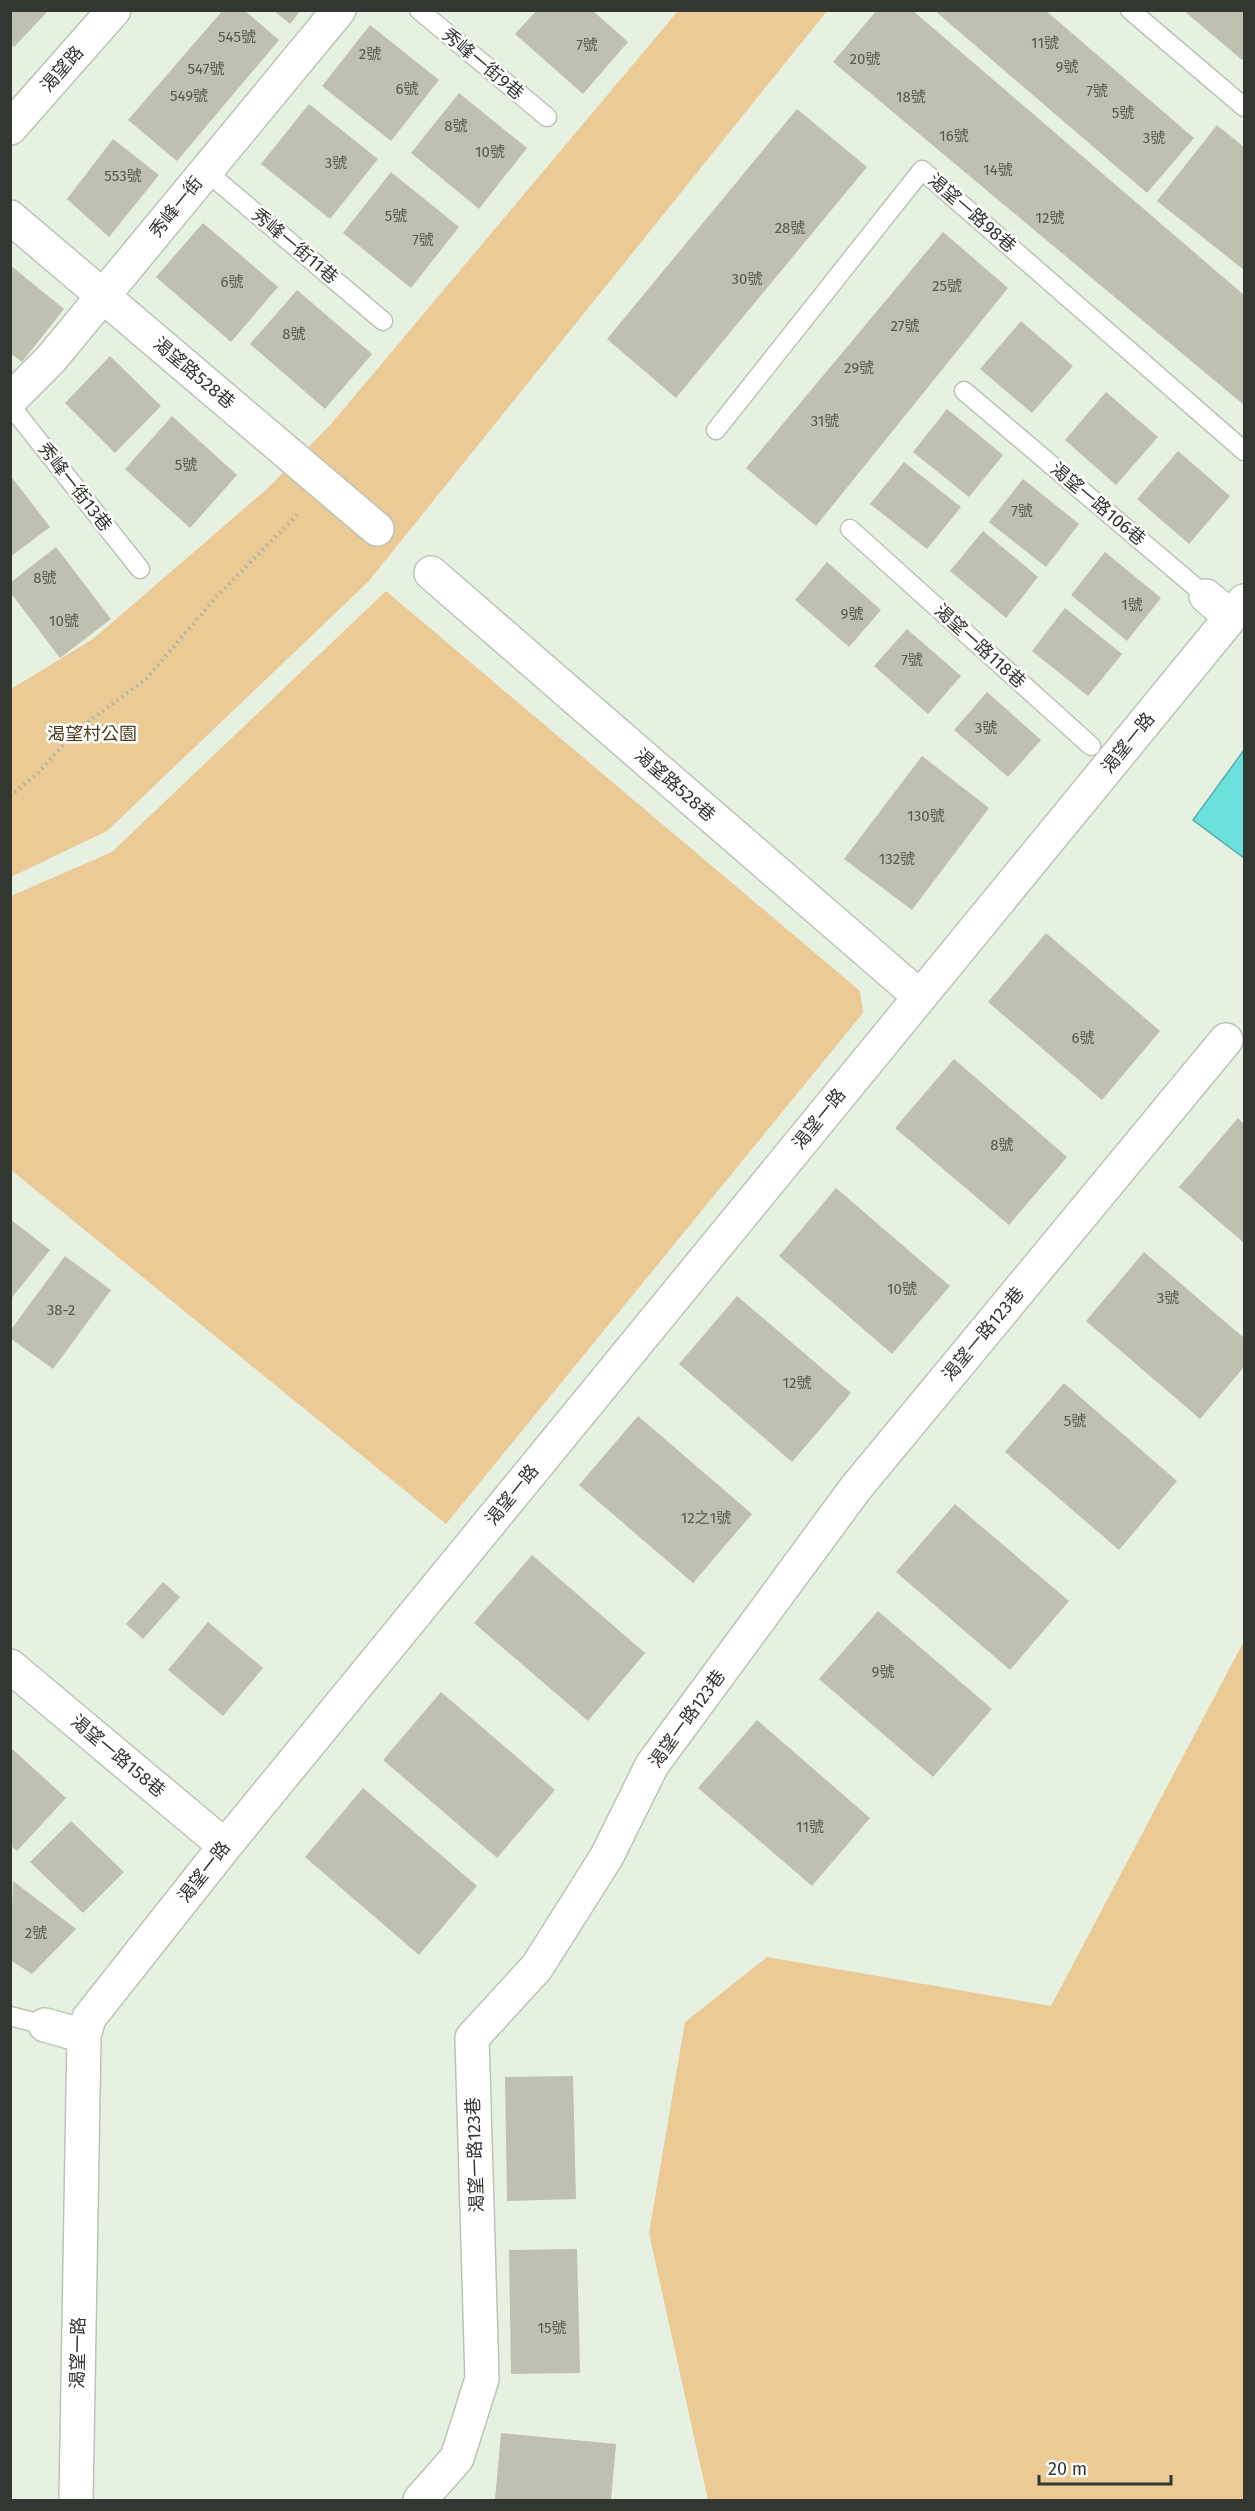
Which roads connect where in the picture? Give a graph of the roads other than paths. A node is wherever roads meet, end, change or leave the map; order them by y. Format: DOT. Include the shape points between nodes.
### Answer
graph roads {
  1 [pos="114,10"];
  2 [pos="339,10"];
  3 [pos="419,10"];
  4 [pos="1130,10"];
  5 [pos="1245,107"];
  6 [pos="547,117"];
  7 [pos="10,128"];
  8 [pos="206,171"];
  9 [pos="10,217"];
  10 [pos="103,296"];
  11 [pos="383,321"];
  12 [pos="964,391"];
  13 [pos="10,400"];
  14 [pos="10,405"];
  15 [pos="717,430"];
  16 [pos="1245,450"];
  17 [pos="377,529"];
  18 [pos="850,529"];
  19 [pos="140,569"];
  20 [pos="431,573"];
  21 [pos="1206,596"];
  22 [pos="1238,609"];
  23 [pos="1100,755"];
  24 [pos="919,996"];
  25 [pos="1226,1040"];
  26 [pos="10,1666"];
  27 [pos="225,1846"];
  28 [pos="10,2016"];
  29 [pos="45,2025"];
  30 [pos="84,2036"];
  31 [pos="76,2500"];
  32 [pos="420,2500"];
  1 -- 7 [label="street, 渴望路"];
  2 -- 8 [label="street, 秀峰一街"];
  3 -- 6 [label="lane, 秀峰一街9巷"];
  4 -- 5 [label="lane"];
  8 -- 10 [label="street, 秀峰一街"];
  8 -- 11 [label="lane, 秀峰一街11巷"];
  9 -- 10 [label="street, 渴望路528巷"];
  10 -- 13 [label="street, 秀峰一街" via="51,359"];
  10 -- 17 [label="street, 渴望路528巷"];
  12 -- 21 [label="lane, 渴望一路106巷"];
  14 -- 19 [label="lane, 秀峰一街13巷"];
  15 -- 16 [label="lane, 渴望一路98巷" via="922,170"];
  18 -- 23 [label="lane, 渴望一路118巷"];
  20 -- 24 [label="street, 渴望路528巷"];
  21 -- 22 [label="street, 渴望一路106巷"];
  22 -- 23 [label="street, 渴望一路"];
  23 -- 24 [label="street, 渴望一路"];
  24 -- 27 [label="street, 渴望一路"];
  25 -- 32 [label="street, 渴望一路123巷" via="855,1489 652,1765 607,1856 537,1966 472,2038 482,2379 457,2458"];
  26 -- 27 [label="street, 渴望一路158巷"];
  27 -- 30 [label="street, 渴望一路" via="89,2018"];
  28 -- 29 [label="lane"];
  29 -- 30 [label="street"];
  30 -- 31 [label="street, 渴望一路"];
}
